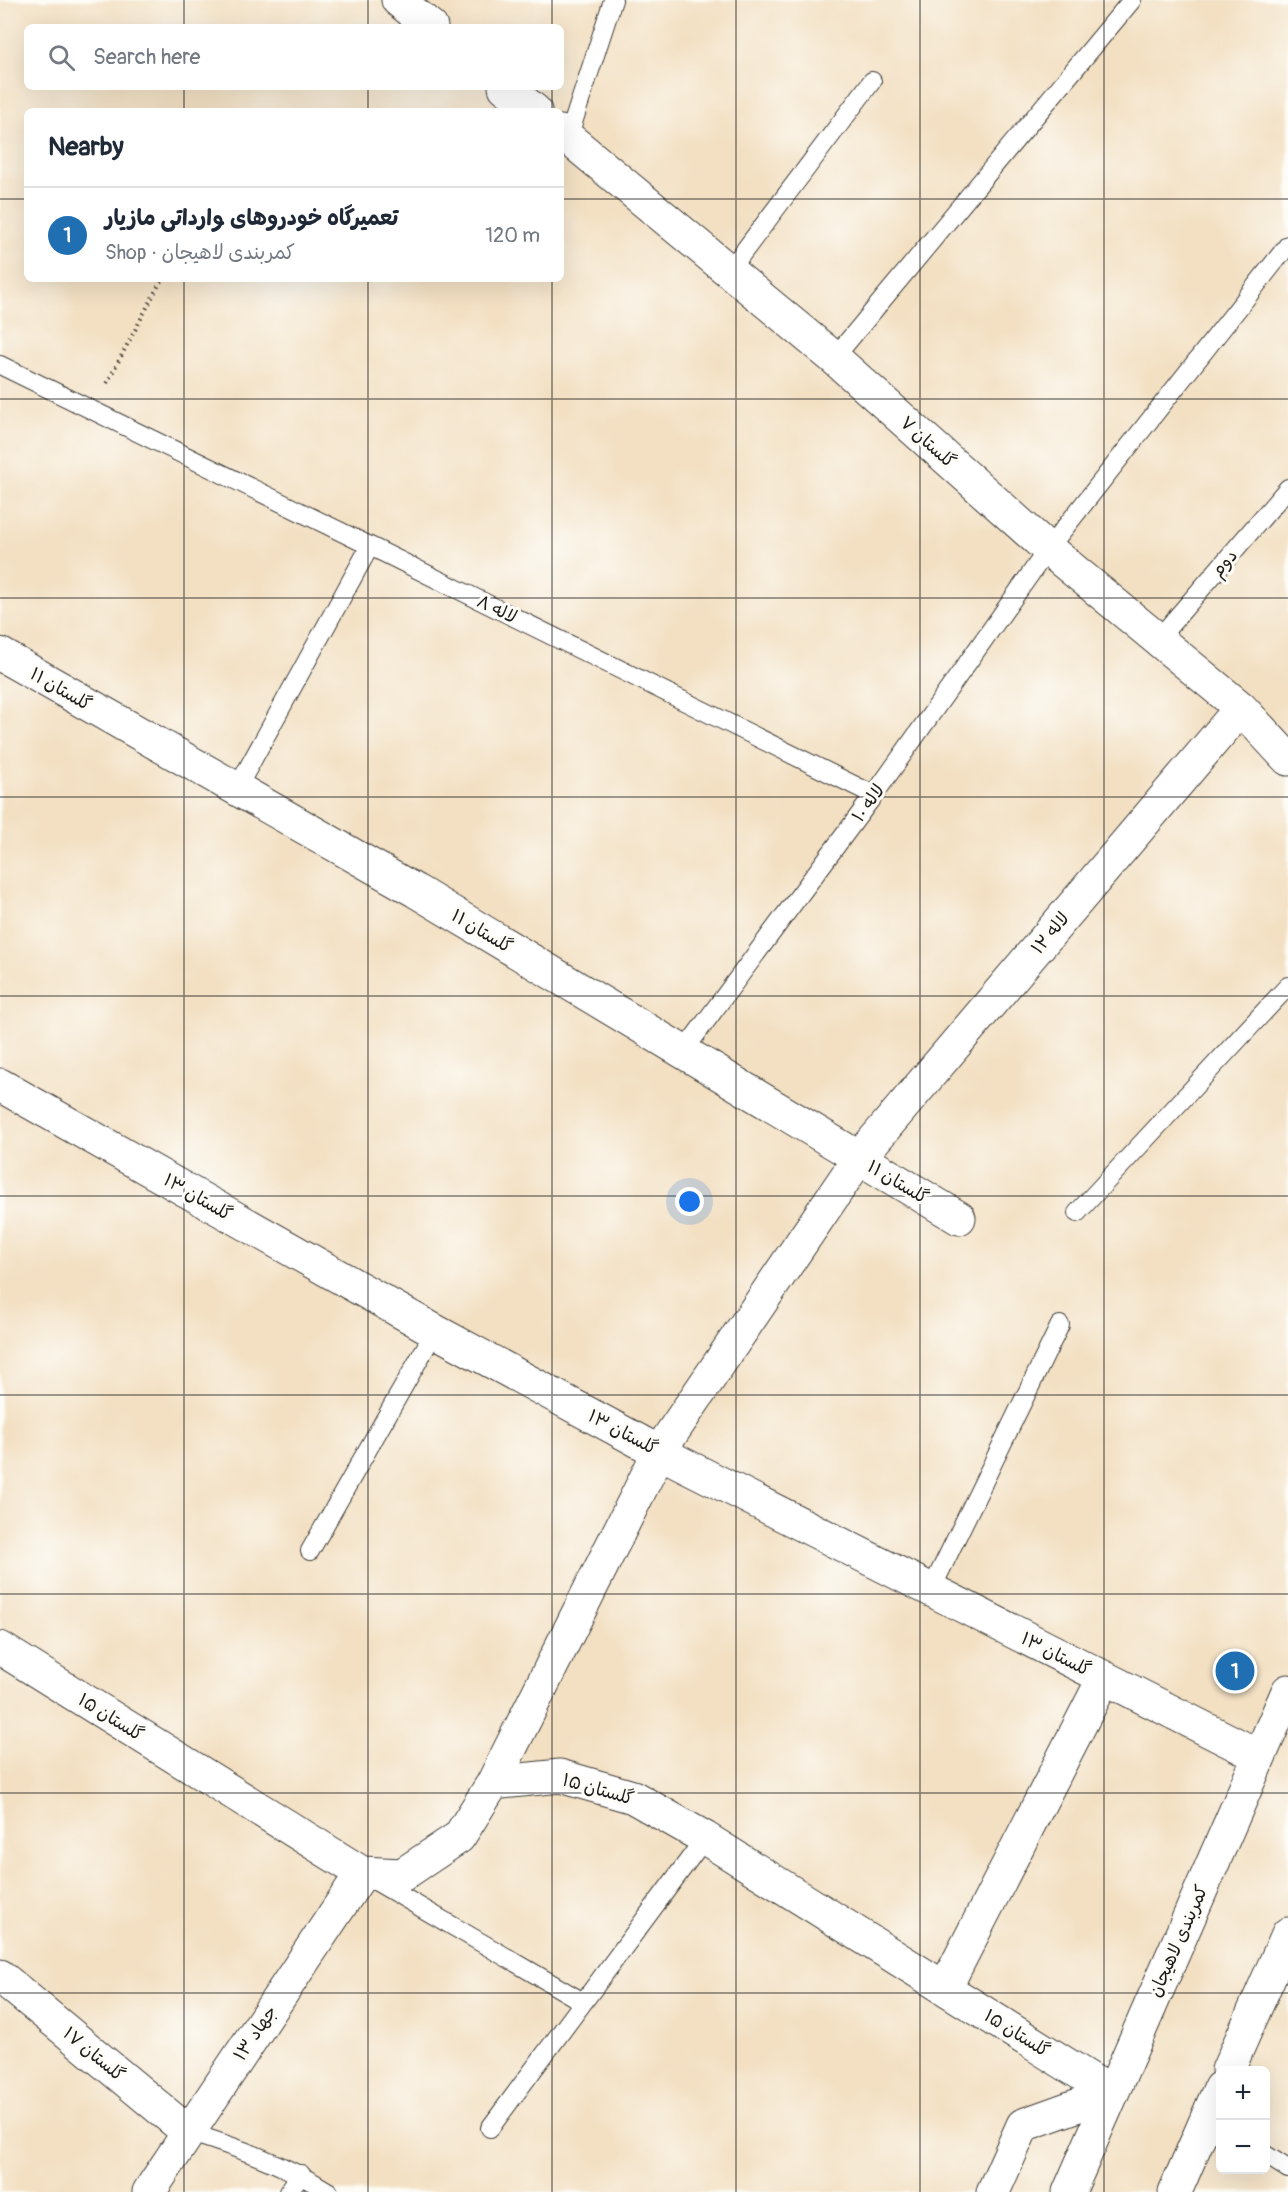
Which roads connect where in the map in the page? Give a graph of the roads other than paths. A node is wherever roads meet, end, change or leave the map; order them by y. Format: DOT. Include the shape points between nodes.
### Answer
graph roads {
  1 [pos="398,0"];
  2 [pos="613,0"];
  3 [pos="1132,0"];
  4 [pos="427,24"];
  5 [pos="872,81"];
  6 [pos="509,90"];
  7 [pos="531,108"];
  8 [pos="564,135"];
  9 [pos="1288,244"];
  10 [pos="729,271"];
  11 [pos="834,358"];
  12 [pos="0,365"];
  13 [pos="1288,488"];
  14 [pos="370,546"];
  15 [pos="1048,549"];
  16 [pos="1159,638"];
  17 [pos="0,654"];
  18 [pos="1241,708"];
  19 [pos="1288,759"];
  20 [pos="236,790"];
  21 [pos="874,795"];
  22 [pos="1288,986"];
  23 [pos="682,1052"];
  24 [pos="0,1085"];
  25 [pos="859,1158"];
  26 [pos="1077,1213"];
  27 [pos="959,1218"];
  28 [pos="1060,1325"];
  29 [pos="435,1331"];
  30 [pos="659,1452"];
  31 [pos="310,1551"];
  32 [pos="931,1590"];
  33 [pos="0,1648"];
  34 [pos="1104,1678"];
  35 [pos="1288,1690"];
  36 [pos="1259,1756"];
  37 [pos="492,1783"];
  38 [pos="705,1838"];
  39 [pos="362,1873"];
  40 [pos="1288,1934"];
  41 [pos="0,1976"];
  42 [pos="945,1988"];
  43 [pos="583,2002"];
  44 [pos="1230,2066"];
  45 [pos="1112,2093"];
  46 [pos="1213,2124"];
  47 [pos="490,2128"];
  48 [pos="189,2132"];
  49 [pos="1270,2158"];
  50 [pos="1288,2169"];
  51 [pos="301,2174"];
  52 [pos="149,2192"];
  53 [pos="288,2192"];
  54 [pos="329,2192"];
  55 [pos="993,2192"];
  56 [pos="1069,2192"];
  57 [pos="1176,2192"];
  1 -- 4 [label="main road"];
  2 -- 8 [label="lane"];
  3 -- 11 [label="lane"];
  5 -- 10 [label="lane"];
  6 -- 7 [label="main road"];
  8 -- 10 [label="main road, گلستان ۷"];
  9 -- 15 [label="lane, لاله ۱۰"];
  10 -- 11 [label="main road, گلستان ۷"];
  11 -- 15 [label="main road, گلستان ۷"];
  12 -- 14 [label="lane, لاله ۸"];
  13 -- 16 [label="lane, دوم"];
  14 -- 20 [label="lane"];
  14 -- 21 [label="lane, لاله ۸"];
  15 -- 16 [label="main road, گلستان ۷"];
  15 -- 21 [label="lane, لاله ۱۰"];
  16 -- 18 [label="main road, گلستان ۷"];
  17 -- 20 [label="main road, گلستان ۱۱"];
  18 -- 19 [label="main road, گلستان ۷"];
  18 -- 25 [label="main road, لاله ۱۲"];
  20 -- 23 [label="main road, گلستان ۱۱" via="416,891"];
  21 -- 23 [label="lane, لاله ۱۰"];
  22 -- 26 [label="lane"];
  23 -- 25 [label="main road, گلستان ۱۱"];
  24 -- 29 [label="main road, گلستان ۱۳"];
  25 -- 27 [label="main road, گلستان ۱۱"];
  25 -- 30 [label="main road, لاله ۱۲"];
  28 -- 32 [label="lane"];
  29 -- 30 [label="main road, گلستان ۱۳"];
  29 -- 31 [label="lane"];
  30 -- 32 [label="main road, گلستان ۱۳"];
  30 -- 37 [label="main road, لاله ۱۲"];
  32 -- 34 [label="main road, گلستان ۱۳"];
  33 -- 39 [label="main road, گلستان ۱۵"];
  34 -- 36 [label="main road, گلستان ۱۳"];
  34 -- 42 [label="main road"];
  35 -- 36 [label="main road, کمربندی لاهیجان"];
  36 -- 45 [label="main road, کمربندی لاهیجان"];
  37 -- 38 [label="main road, گلستان ۱۵" via="560,1776 633,1797"];
  37 -- 39 [label="main road, گلستان ۱۵" via="459,1837 402,1875"];
  38 -- 42 [label="main road, گلستان ۱۵"];
  38 -- 43 [label="lane"];
  39 -- 43 [label="lane"];
  39 -- 48 [label="main road, جهاد ۱۳"];
  40 -- 44 [label="main road"];
  41 -- 48 [label="main road, گلستان ۱۷"];
  42 -- 45 [label="main road, گلستان ۱۵"];
  43 -- 47 [label="lane"];
  45 -- 55 [label="main road" via="1023,2124"];
  45 -- 56 [label="main road, کمربندی لاهیجان"];
  46 -- 57 [label="main road"];
  48 -- 51 [label="lane" via="262,2156"];
  48 -- 52 [label="main road, جهاد ۱۳"];
  49 -- 50 [label="lane"];
  51 -- 53 [label="lane"];
  51 -- 54 [label="lane"];
}
